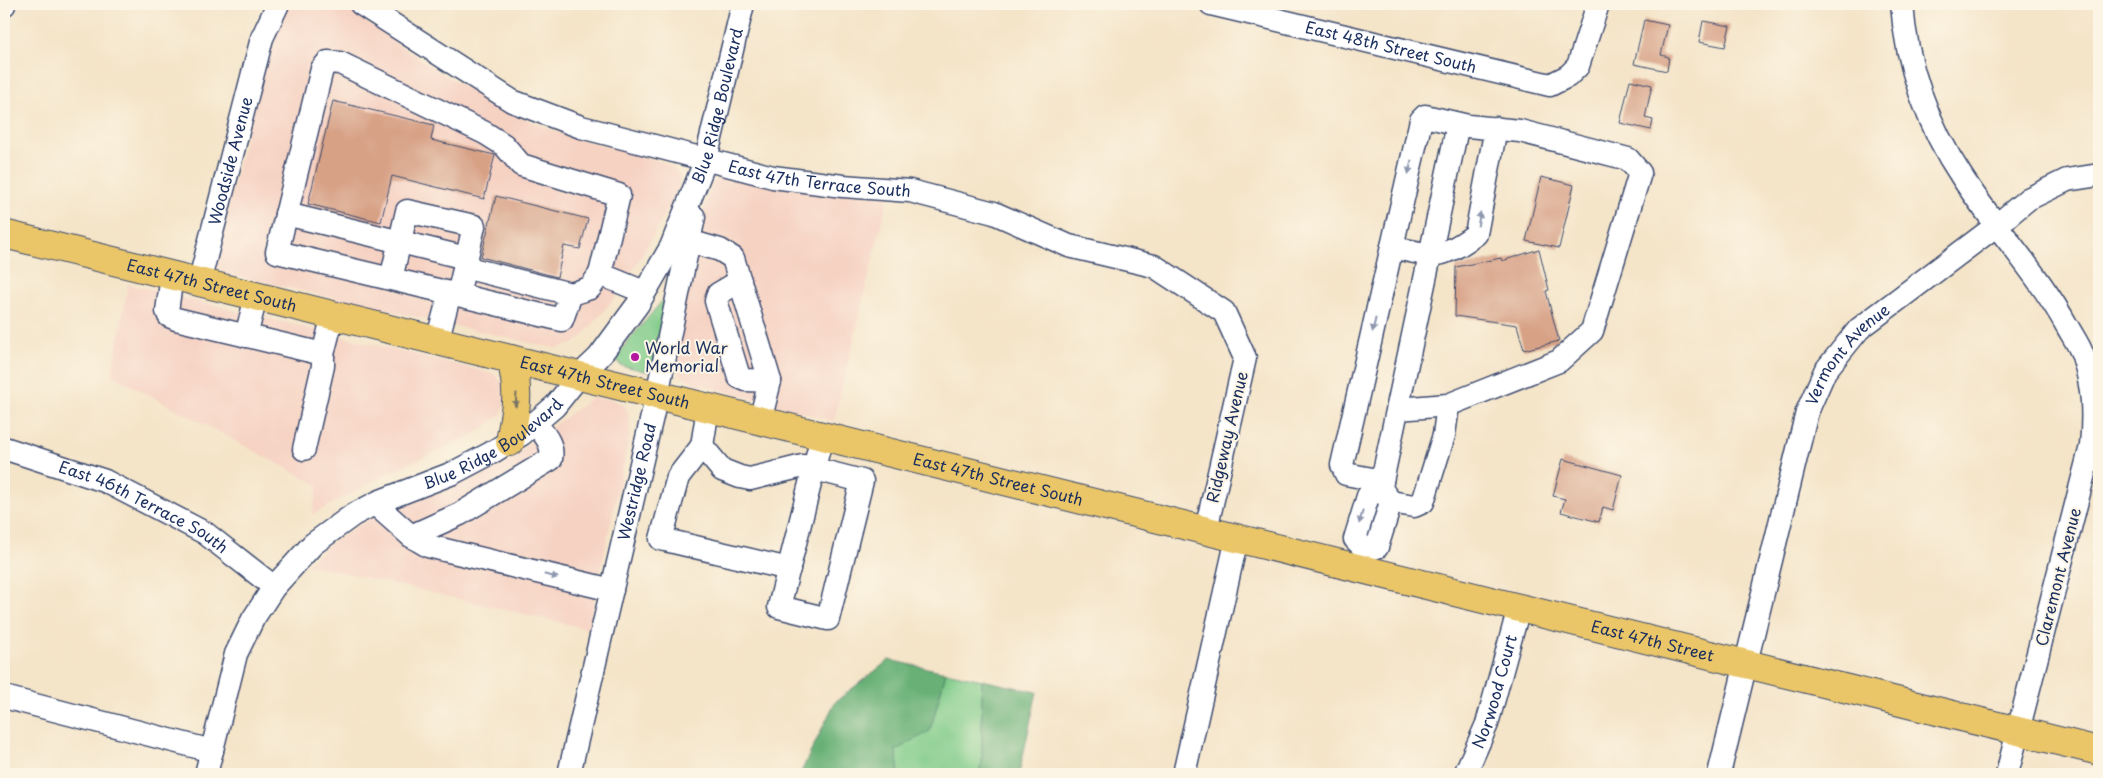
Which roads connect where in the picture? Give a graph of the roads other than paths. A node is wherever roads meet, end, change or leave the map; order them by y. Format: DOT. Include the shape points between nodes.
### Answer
graph roads {
  1 [pos="278,4"];
  2 [pos="361,4"];
  3 [pos="744,4"];
  4 [pos="1211,4"];
  5 [pos="1598,4"];
  6 [pos="1902,4"];
  7 [pos="1458,124"];
  8 [pos="1496,128"];
  9 [pos="706,159"];
  10 [pos="2099,175"];
  11 [pos="286,214"];
  12 [pos="1997,225"];
  13 [pos="4,234"];
  14 [pos="689,241"];
  15 [pos="400,242"];
  16 [pos="1392,247"];
  17 [pos="1431,256"];
  18 [pos="465,263"];
  19 [pos="1154,266"];
  20 [pos="600,274"];
  21 [pos="172,276"];
  22 [pos="391,279"];
  23 [pos="199,282"];
  24 [pos="644,292"];
  25 [pos="454,294"];
  26 [pos="571,294"];
  27 [pos="256,297"];
  28 [pos="333,316"];
  29 [pos="246,336"];
  30 [pos="437,341"];
  31 [pos="323,354"];
  32 [pos="511,359"];
  33 [pos="579,376"];
  34 [pos="657,395"];
  35 [pos="1448,405"];
  36 [pos="708,408"];
  37 [pos="1398,409"];
  38 [pos="760,421"];
  39 [pos="535,423"];
  40 [pos="832,438"];
  41 [pos="510,442"];
  42 [pos="702,446"];
  43 [pos="2095,447"];
  44 [pos="4,448"];
  45 [pos="304,449"];
  46 [pos="824,472"];
  47 [pos="406,491"];
  48 [pos="1385,491"];
  49 [pos="375,504"];
  50 [pos="1206,530"];
  51 [pos="411,536"];
  52 [pos="1237,538"];
  53 [pos="1363,559"];
  54 [pos="789,569"];
  55 [pos="274,587"];
  56 [pos="612,590"];
  57 [pos="1519,608"];
  58 [pos="1746,665"];
  59 [pos="4,697"];
  60 [pos="2018,730"];
  61 [pos="212,751"];
  62 [pos="2099,751"];
  63 [pos="206,774"];
  64 [pos="569,774"];
  65 [pos="1184,774"];
  66 [pos="1465,774"];
  67 [pos="1719,774"];
  68 [pos="2007,774"];
  1 -- 23 [label="street, Woodside Avenue" via="262,38"];
  2 -- 9 [label="street, East 47th Terrace South" via="512,101 581,127"];
  3 -- 9 [label="street, Blue Ridge Boulevard"];
  4 -- 5 [label="street, East 48th Street South" via="1550,85 1568,76 1578,66"];
  6 -- 12 [label="street" via="1904,31 1916,83 1936,131 1961,176"];
  7 -- 8 [label="street"];
  7 -- 16 [label="street, one-way" via="1426,116 1421,120"];
  7 -- 17 [label="street"];
  17 -- 8 [label="street, one-way" via="1456,250 1476,234"];
  8 -- 35 [label="street" via="1520,131 1628,159 1640,173 1592,331 1559,361"];
  9 -- 14 [label="street, Westridge Road"];
  9 -- 19 [label="street, East 47th Terrace South" via="773,177 910,191 994,213 1069,246"];
  9 -- 24 [label="street, Blue Ridge Boulevard" via="670,247"];
  10 -- 12 [label="street, Vermont Avenue" via="2067,180 2028,199"];
  11 -- 15 [label="street"];
  11 -- 20 [label="street" via="322,69 328,62 340,63 484,133 504,145 521,165 619,195"];
  11 -- 22 [label="street" via="277,252"];
  12 -- 43 [label="street, Claremont Avenue" via="2057,308 2082,354 2094,412"];
  12 -- 58 [label="street, Vermont Avenue" via="1859,329 1825,370 1807,412"];
  13 -- 21 [label="main road, East 47th Street South"];
  14 -- 34 [label="street, Westridge Road"];
  14 -- 38 [label="street" via="720,250 732,258 740,281 718,294 716,301 739,376 746,380 770,381"];
  15 -- 18 [label="street"];
  15 -- 18 [label="street" via="407,211 474,226"];
  15 -- 22 [label="street"];
  16 -- 17 [label="street"];
  16 -- 48 [label="street, one-way" via="1342,465 1346,474"];
  17 -- 37 [label="street"];
  18 -- 25 [label="street"];
  18 -- 26 [label="street"];
  19 -- 50 [label="street, Ridgeway Avenue" via="1224,312 1244,358"];
  20 -- 24 [label="street"];
  20 -- 26 [label="street" via="590,288"];
  21 -- 23 [label="main road, East 47th Street South"];
  21 -- 29 [label="street" via="169,316"];
  22 -- 25 [label="street"];
  23 -- 27 [label="main road, East 47th Street South"];
  24 -- 33 [label="street, Blue Ridge Boulevard" via="599,357"];
  25 -- 26 [label="street" via="562,320"];
  25 -- 30 [label="street"];
  27 -- 28 [label="main road, East 47th Street South"];
  27 -- 29 [label="street"];
  28 -- 30 [label="main road, East 47th Street South"];
  28 -- 31 [label="street"];
  29 -- 31 [label="street"];
  30 -- 32 [label="main road, East 47th Street South"];
  31 -- 45 [label="street"];
  32 -- 33 [label="main road, East 47th Street South"];
  32 -- 41 [label="main road, one-way" via="517,384"];
  33 -- 34 [label="main road, East 47th Street South"];
  33 -- 39 [label="street, Blue Ridge Boulevard" via="555,406"];
  34 -- 36 [label="main road, East 47th Street South"];
  34 -- 56 [label="street, Westridge Road"];
  35 -- 37 [label="street"];
  35 -- 48 [label="street" via="1444,435 1423,502 1414,506"];
  36 -- 38 [label="main road, East 47th Street South"];
  36 -- 42 [label="street"];
  37 -- 48 [label="street"];
  38 -- 40 [label="main road, East 47th Street South"];
  39 -- 41 [label="street, Blue Ridge Boulevard"];
  39 -- 51 [label="street" via="550,443 551,459 460,514"];
  40 -- 46 [label="street"];
  40 -- 50 [label="main road, East 47th Street South"];
  41 -- 47 [label="street, Blue Ridge Boulevard" via="453,473"];
  42 -- 46 [label="street" via="722,470 740,477 750,479 803,466"];
  42 -- 54 [label="street" via="678,477 661,539"];
  43 -- 60 [label="street, Claremont Avenue"];
  44 -- 55 [label="street, East 46th Terrace South" via="105,481 205,532"];
  46 -- 54 [label="street"];
  46 -- 54 [label="street" via="862,481 828,619 779,607"];
  47 -- 49 [label="street, Blue Ridge Boulevard"];
  47 -- 51 [label="street"];
  48 -- 53 [label="street" via="1368,496 1355,539"];
  49 -- 51 [label="street"];
  49 -- 55 [label="street, Blue Ridge Boulevard" via="353,515 314,544"];
  50 -- 52 [label="main road, East 47th Street"];
  51 -- 56 [label="street, one-way" via="428,546"];
  52 -- 53 [label="main road, East 47th Street"];
  52 -- 65 [label="street"];
  53 -- 57 [label="main road, East 47th Street"];
  55 -- 61 [label="street, Blue Ridge Boulevard" via="236,654"];
  56 -- 64 [label="street, Westridge Road"];
  57 -- 58 [label="main road, East 47th Street"];
  57 -- 66 [label="street, Norwood Court" via="1487,724"];
  58 -- 60 [label="main road, East 47th Street"];
  58 -- 67 [label="street, Vermont Avenue"];
  59 -- 61 [label="street"];
  60 -- 62 [label="main road, East 47th Street"];
  60 -- 68 [label="street, Claremont Avenue"];
  61 -- 63 [label="street, Blue Ridge Boulevard"];
}
